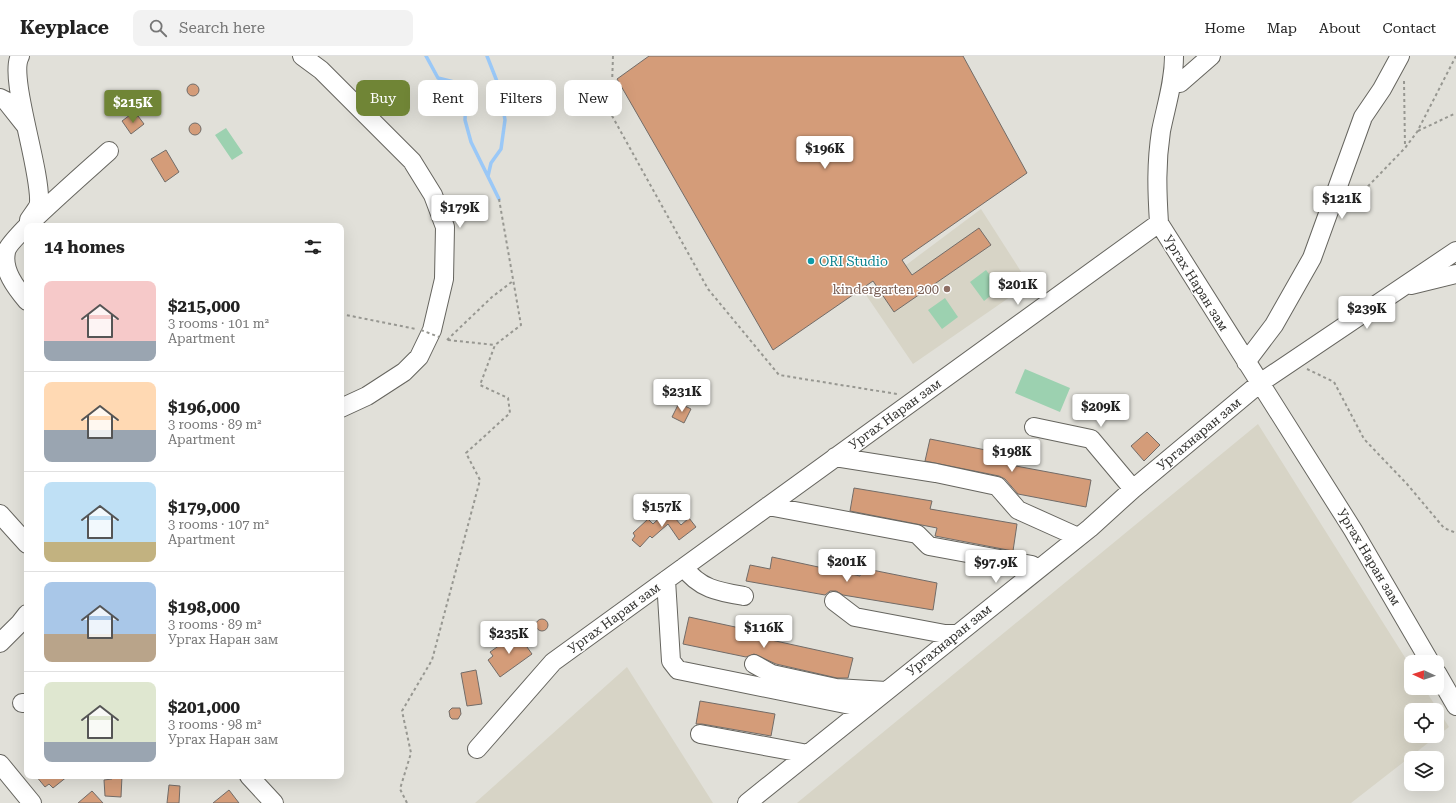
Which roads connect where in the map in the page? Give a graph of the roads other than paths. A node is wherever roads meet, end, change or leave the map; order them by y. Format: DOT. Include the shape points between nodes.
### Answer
graph roads {
  1 [pos="20,56"];
  2 [pos="302,56"];
  3 [pos="1174,56"];
  4 [pos="1182,56"];
  5 [pos="1211,56"];
  6 [pos="1400,56"];
  7 [pos="1180,83"];
  8 [pos="0,98"];
  9 [pos="1169,103"];
  10 [pos="28,128"];
  11 [pos="109,151"];
  12 [pos="28,223"];
  13 [pos="29,223"];
  14 [pos="1159,223"];
  15 [pos="24,228"];
  16 [pos="1456,251"];
  17 [pos="1456,274"];
  18 [pos="1404,287"];
  19 [pos="24,298"];
  20 [pos="1246,362"];
  21 [pos="1260,383"];
  22 [pos="344,407"];
  23 [pos="1034,427"];
  24 [pos="835,457"];
  25 [pos="1133,489"];
  26 [pos="768,506"];
  27 [pos="0,514"];
  28 [pos="1078,537"];
  29 [pos="24,541"];
  30 [pos="684,567"];
  31 [pos="1037,570"];
  32 [pos="666,580"];
  33 [pos="744,596"];
  34 [pos="834,601"];
  35 [pos="24,618"];
  36 [pos="957,634"];
  37 [pos="0,643"];
  38 [pos="1426,655"];
  39 [pos="754,664"];
  40 [pos="1444,685"];
  41 [pos="886,691"];
  42 [pos="1456,706"];
  43 [pos="865,708"];
  44 [pos="700,734"];
  45 [pos="477,749"];
  46 [pos="808,754"];
  47 [pos="0,764"];
  48 [pos="252,779"];
  49 [pos="32,803"];
  50 [pos="274,803"];
  51 [pos="747,803"];
  1 -- 10 [label="street" via="16,62 18,86"];
  2 -- 22 [label="street" via="321,70 412,161 434,195 445,227 444,278 432,330 419,357 404,372 367,396"];
  3 -- 9 [label="street"];
  4 -- 7 [label="street"];
  5 -- 7 [label="street"];
  6 -- 20 [label="street" via="1363,118 1312,258 1274,325"];
  7 -- 9 [label="street"];
  8 -- 10 [label="street" via="6,101"];
  9 -- 14 [label="street" via="1161,130 1156,176"];
  10 -- 12 [label="street" via="39,203"];
  11 -- 13 [label="street"];
  14 -- 20 [label="street, Ургах Наран зам"];
  14 -- 24 [label="street, Ургах Наран зам"];
  15 -- 19 [label="street" via="6,250 6,265 15,287"];
  16 -- 18 [label="street"];
  17 -- 18 [label="street"];
  18 -- 21 [label="street, Ургахнаран зам"];
  20 -- 21 [label="street, Ургах Наран зам"];
  21 -- 25 [label="street, Ургахнаран зам"];
  21 -- 38 [label="street, Ургах Наран зам" via="1353,530"];
  23 -- 25 [label="street" via="1091,439"];
  24 -- 26 [label="street, Ургах Наран зам"];
  24 -- 28 [label="street, Ургах Наран зам" via="936,473 997,486 1018,510"];
  25 -- 28 [label="street, Ургахнаран зам"];
  26 -- 30 [label="street, Ургах Наран зам"];
  26 -- 31 [label="street" via="917,534 929,546 1032,565"];
  27 -- 29 [label="street"];
  28 -- 31 [label="street, Ургахнаран зам"];
  30 -- 32 [label="street, Ургах Наран зам"];
  30 -- 33 [label="street" via="690,576 711,590"];
  31 -- 36 [label="street, Ургахнаран зам"];
  32 -- 43 [label="street" via="671,661 678,670"];
  32 -- 45 [label="street, Ургах Наран зам" via="552,662"];
  34 -- 36 [label="street" via="855,617"];
  35 -- 37 [label="street"];
  36 -- 41 [label="street, Ургахнаран зам"];
  39 -- 41 [label="street" via="772,674 836,688"];
  40 -- 42 [label="street"];
  41 -- 43 [label="street, Ургахнаран зам"];
  43 -- 46 [label="street, Ургахнаран зам"];
  44 -- 46 [label="street"];
  46 -- 51 [label="street, Ургахнаран зам"];
  47 -- 49 [label="street"];
  48 -- 50 [label="street"];
}
